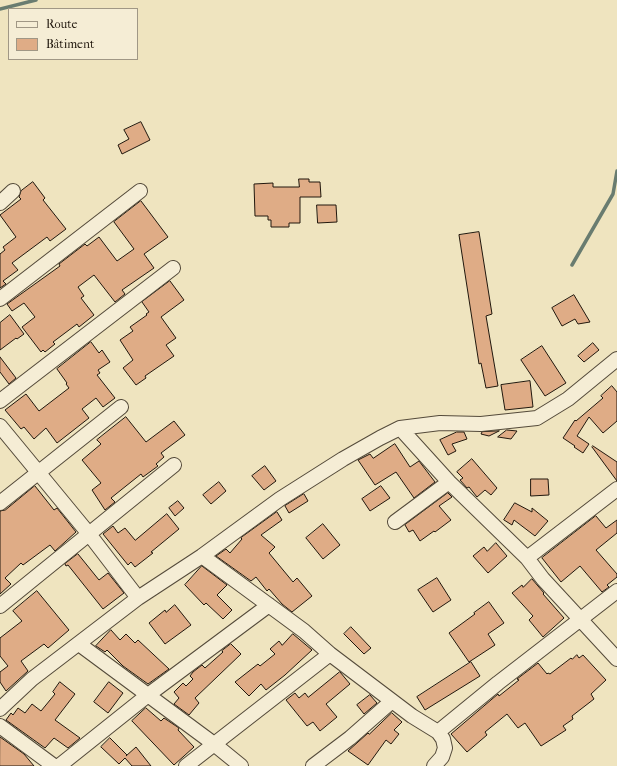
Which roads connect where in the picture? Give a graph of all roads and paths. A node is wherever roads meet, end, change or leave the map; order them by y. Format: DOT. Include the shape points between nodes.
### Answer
graph roads {
  1 [pos="13,191"];
  2 [pos="140,191"];
  3 [pos="0,203"];
  4 [pos="174,268"];
  5 [pos="0,299"];
  6 [pos="617,359"];
  7 [pos="0,401"];
  8 [pos="121,407"];
  9 [pos="0,426"];
  10 [pos="400,428"];
  11 [pos="174,465"];
  12 [pos="39,474"];
  13 [pos="449,482"];
  14 [pos="617,489"];
  15 [pos="0,503"];
  16 [pos="395,522"];
  17 [pos="88,534"];
  18 [pos="202,556"];
  19 [pos="527,558"];
  20 [pos="617,591"];
  21 [pos="138,598"];
  22 [pos="269,605"];
  23 [pos="0,606"];
  24 [pos="580,620"];
  25 [pos="79,644"];
  26 [pos="330,654"];
  27 [pos="617,659"];
  28 [pos="148,695"];
  29 [pos="392,701"];
  30 [pos="0,709"];
  31 [pos="0,726"];
  32 [pos="438,732"];
  33 [pos="214,744"];
  34 [pos="54,766"];
  35 [pos="59,766"];
  36 [pos="186,766"];
  37 [pos="241,766"];
  38 [pos="313,766"];
  39 [pos="434,766"];
  1 -- 3 [label="street"];
  2 -- 5 [label="street"];
  4 -- 7 [label="street"];
  6 -- 10 [label="street" via="568,399 537,418 481,424 440,423"];
  8 -- 12 [label="street"];
  9 -- 12 [label="street"];
  10 -- 13 [label="street"];
  10 -- 18 [label="street" via="343,459 280,499"];
  11 -- 17 [label="street"];
  12 -- 15 [label="street"];
  12 -- 17 [label="street"];
  13 -- 16 [label="street"];
  13 -- 19 [label="street"];
  14 -- 19 [label="street"];
  17 -- 21 [label="street"];
  17 -- 23 [label="street"];
  18 -- 21 [label="street"];
  18 -- 22 [label="street"];
  19 -- 24 [label="street"];
  20 -- 24 [label="street"];
  21 -- 25 [label="street"];
  22 -- 26 [label="street"];
  22 -- 28 [label="street"];
  24 -- 27 [label="street"];
  24 -- 32 [label="street"];
  25 -- 28 [label="street"];
  25 -- 30 [label="street" via="32,679"];
  26 -- 29 [label="street"];
  26 -- 33 [label="street"];
  28 -- 33 [label="street"];
  28 -- 35 [label="street"];
  29 -- 32 [label="street"];
  29 -- 38 [label="street"];
  31 -- 34 [label="street"];
  32 -- 39 [label="street" via="445,748 442,757"];
  33 -- 36 [label="street"];
  33 -- 37 [label="street"];
}
